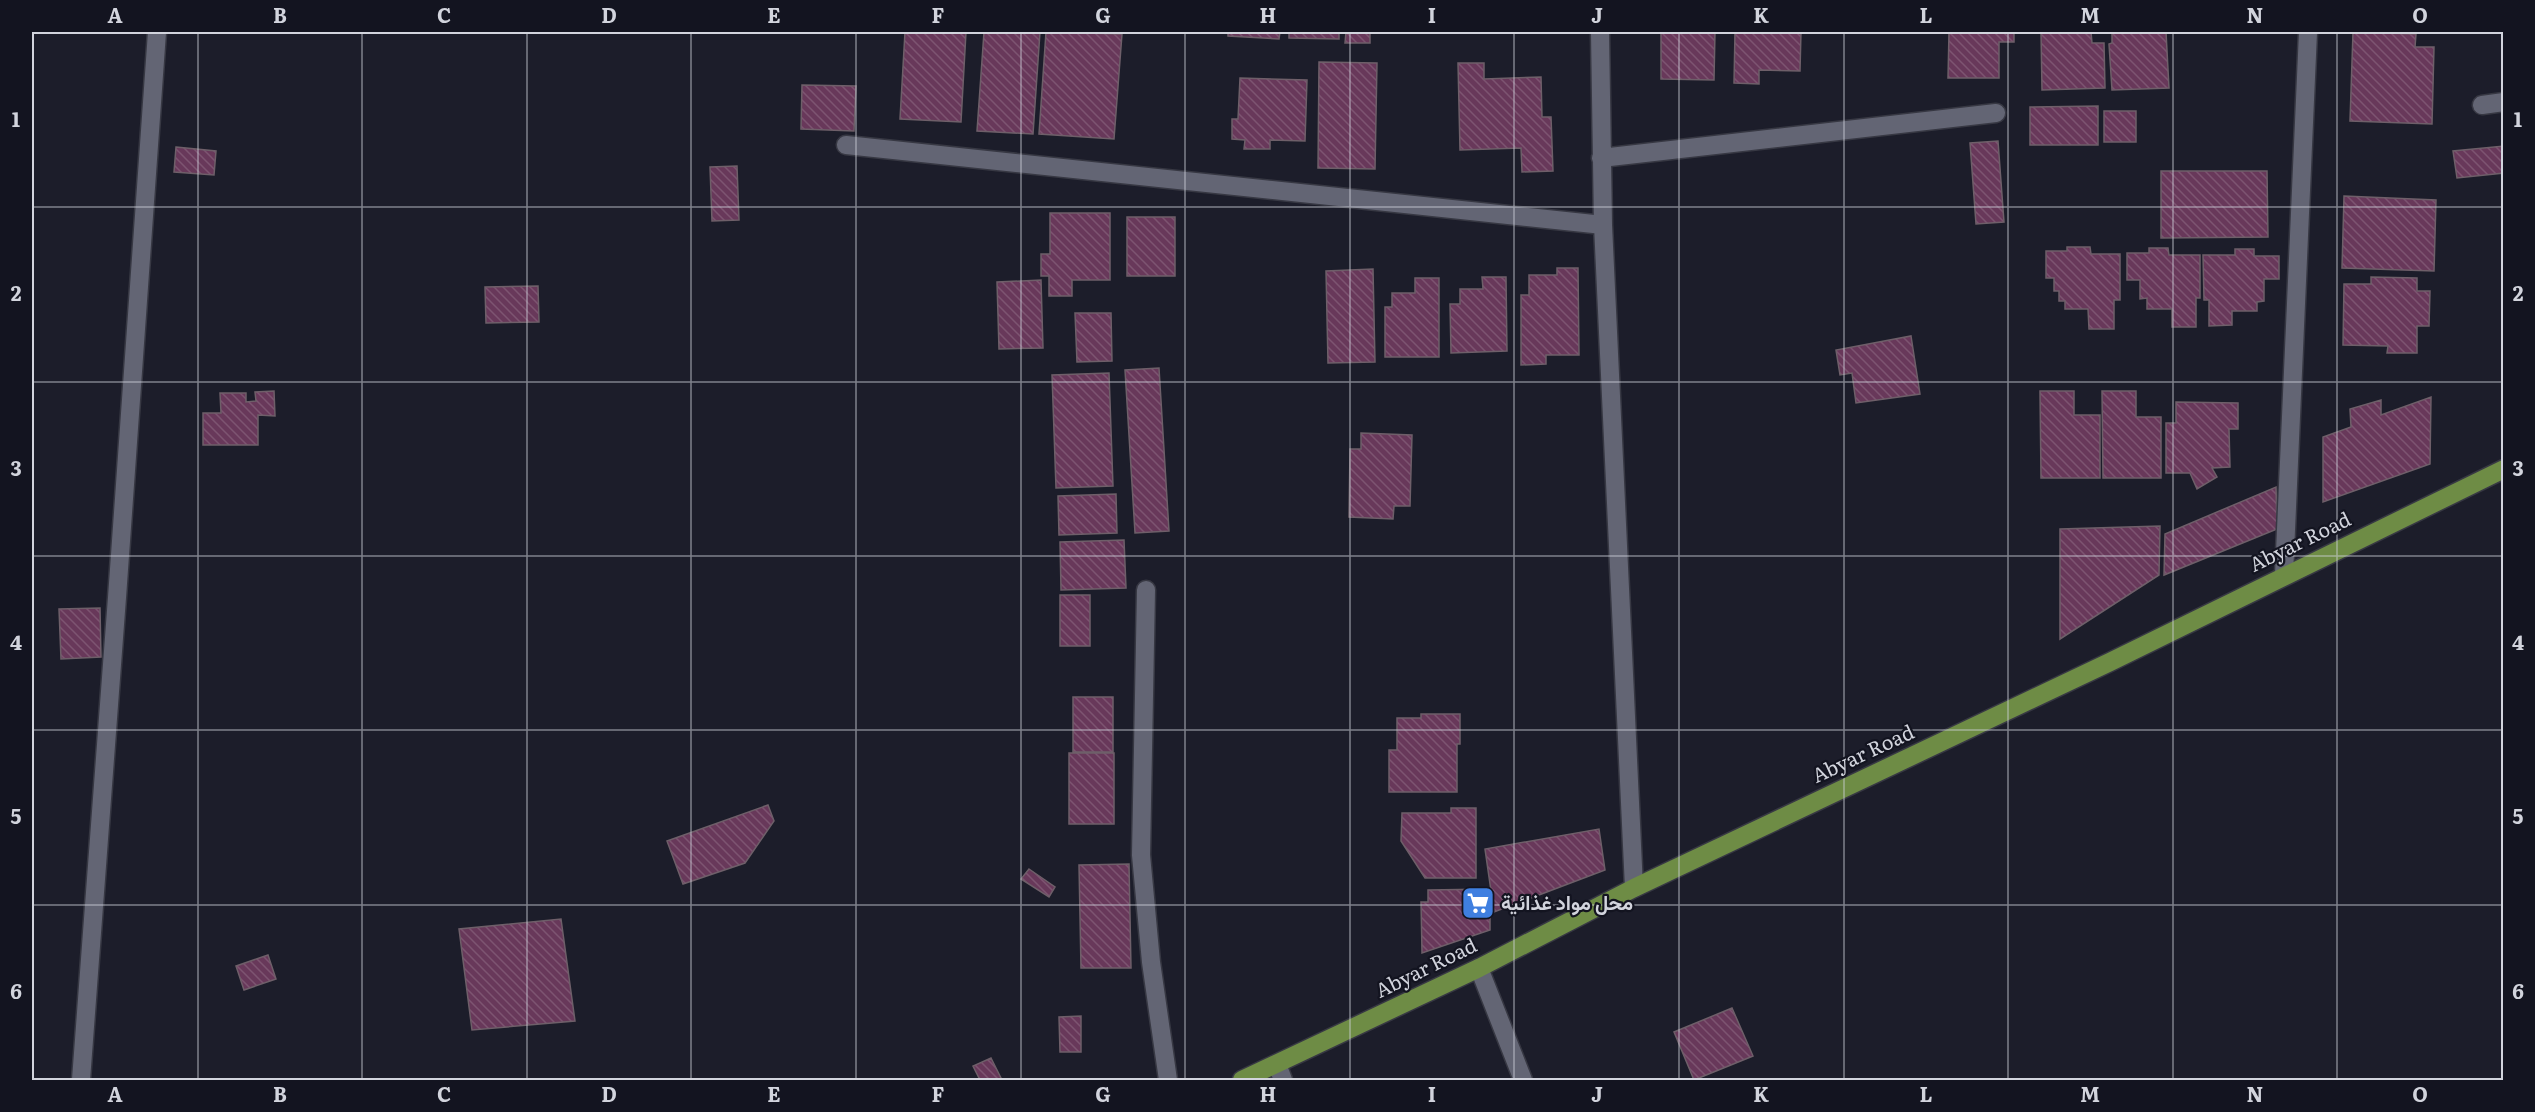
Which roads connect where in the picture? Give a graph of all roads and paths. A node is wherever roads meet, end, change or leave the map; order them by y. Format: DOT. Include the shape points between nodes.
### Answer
graph roads {
  1 [pos="158,32"];
  2 [pos="1600,32"];
  3 [pos="2308,32"];
  4 [pos="2504,102"];
  5 [pos="2482,105"];
  6 [pos="1996,112"];
  7 [pos="846,146"];
  8 [pos="1601,158"];
  9 [pos="1603,225"];
  10 [pos="2504,469"];
  11 [pos="2284,575"];
  12 [pos="1146,590"];
  13 [pos="1634,888"];
  14 [pos="1479,968"];
  15 [pos="1280,1072"];
  16 [pos="81,1080"];
  17 [pos="1168,1080"];
  18 [pos="1242,1080"];
  19 [pos="1523,1080"];
  1 -- 16 [label="street"];
  2 -- 8 [label="street"];
  3 -- 11 [label="street"];
  4 -- 5 [label="street"];
  6 -- 8 [label="street"];
  7 -- 9 [label="street"];
  8 -- 9 [label="street"];
  9 -- 13 [label="street"];
  10 -- 11 [label="main road, Abyar Road"];
  11 -- 13 [label="main road, Abyar Road"];
  12 -- 17 [label="street" via="1141,855"];
  13 -- 14 [label="main road, Abyar Road"];
  14 -- 15 [label="main road, Abyar Road"];
  14 -- 19 [label="street"];
  15 -- 18 [label="main road, Abyar Road"];
}
